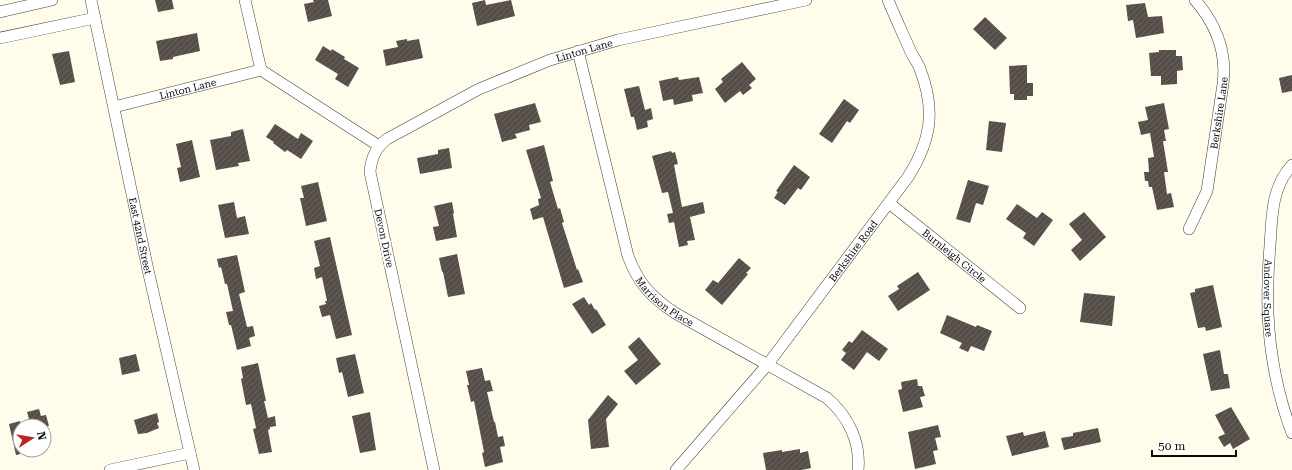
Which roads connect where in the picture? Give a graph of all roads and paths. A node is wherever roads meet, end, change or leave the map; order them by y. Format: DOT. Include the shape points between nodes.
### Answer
graph roads {
  1 [pos="52,0"];
  2 [pos="91,0"];
  3 [pos="245,0"];
  4 [pos="806,0"];
  5 [pos="888,0"];
  6 [pos="1195,0"];
  7 [pos="0,12"];
  8 [pos="95,18"];
  9 [pos="0,38"];
  10 [pos="578,51"];
  11 [pos="261,70"];
  12 [pos="114,107"];
  13 [pos="379,146"];
  14 [pos="1292,166"];
  15 [pos="889,202"];
  16 [pos="1189,229"];
  17 [pos="1020,308"];
  18 [pos="768,364"];
  19 [pos="1292,433"];
  20 [pos="190,453"];
  21 [pos="110,470"];
  22 [pos="194,470"];
  23 [pos="434,470"];
  24 [pos="676,470"];
  25 [pos="858,470"];
  1 -- 7 [label="street"];
  2 -- 8 [label="street, East 42nd Street"];
  3 -- 11 [label="street"];
  4 -- 10 [label="street, Linton Lane" via="632,36"];
  5 -- 15 [label="street, Berkshire Road" via="920,68 930,113 926,139 917,164"];
  6 -- 16 [label="street, Berkshire Lane" via="1215,27 1222,47 1224,84 1208,191"];
  8 -- 9 [label="street"];
  8 -- 12 [label="street, East 42nd Street"];
  10 -- 13 [label="street, Linton Lane" via="479,89 387,139"];
  10 -- 18 [label="street, Marrison Place" via="628,256 636,276 649,293 666,308"];
  11 -- 12 [label="street, Linton Lane"];
  11 -- 13 [label="street"];
  12 -- 20 [label="street, East 42nd Street"];
  13 -- 23 [label="street, Devon Drive" via="370,172"];
  14 -- 19 [label="street, Andover Square" via="1282,178 1274,196 1268,281 1269,332 1273,358 1280,394"];
  15 -- 17 [label="street, Burnleigh Circle"];
  15 -- 18 [label="street, Berkshire Road"];
  18 -- 24 [label="street, Berkshire Road"];
  18 -- 25 [label="street, Marrison Place" via="827,398 838,408 848,421 856,440"];
  20 -- 21 [label="street"];
  20 -- 22 [label="street, East 42nd Street"];
}
